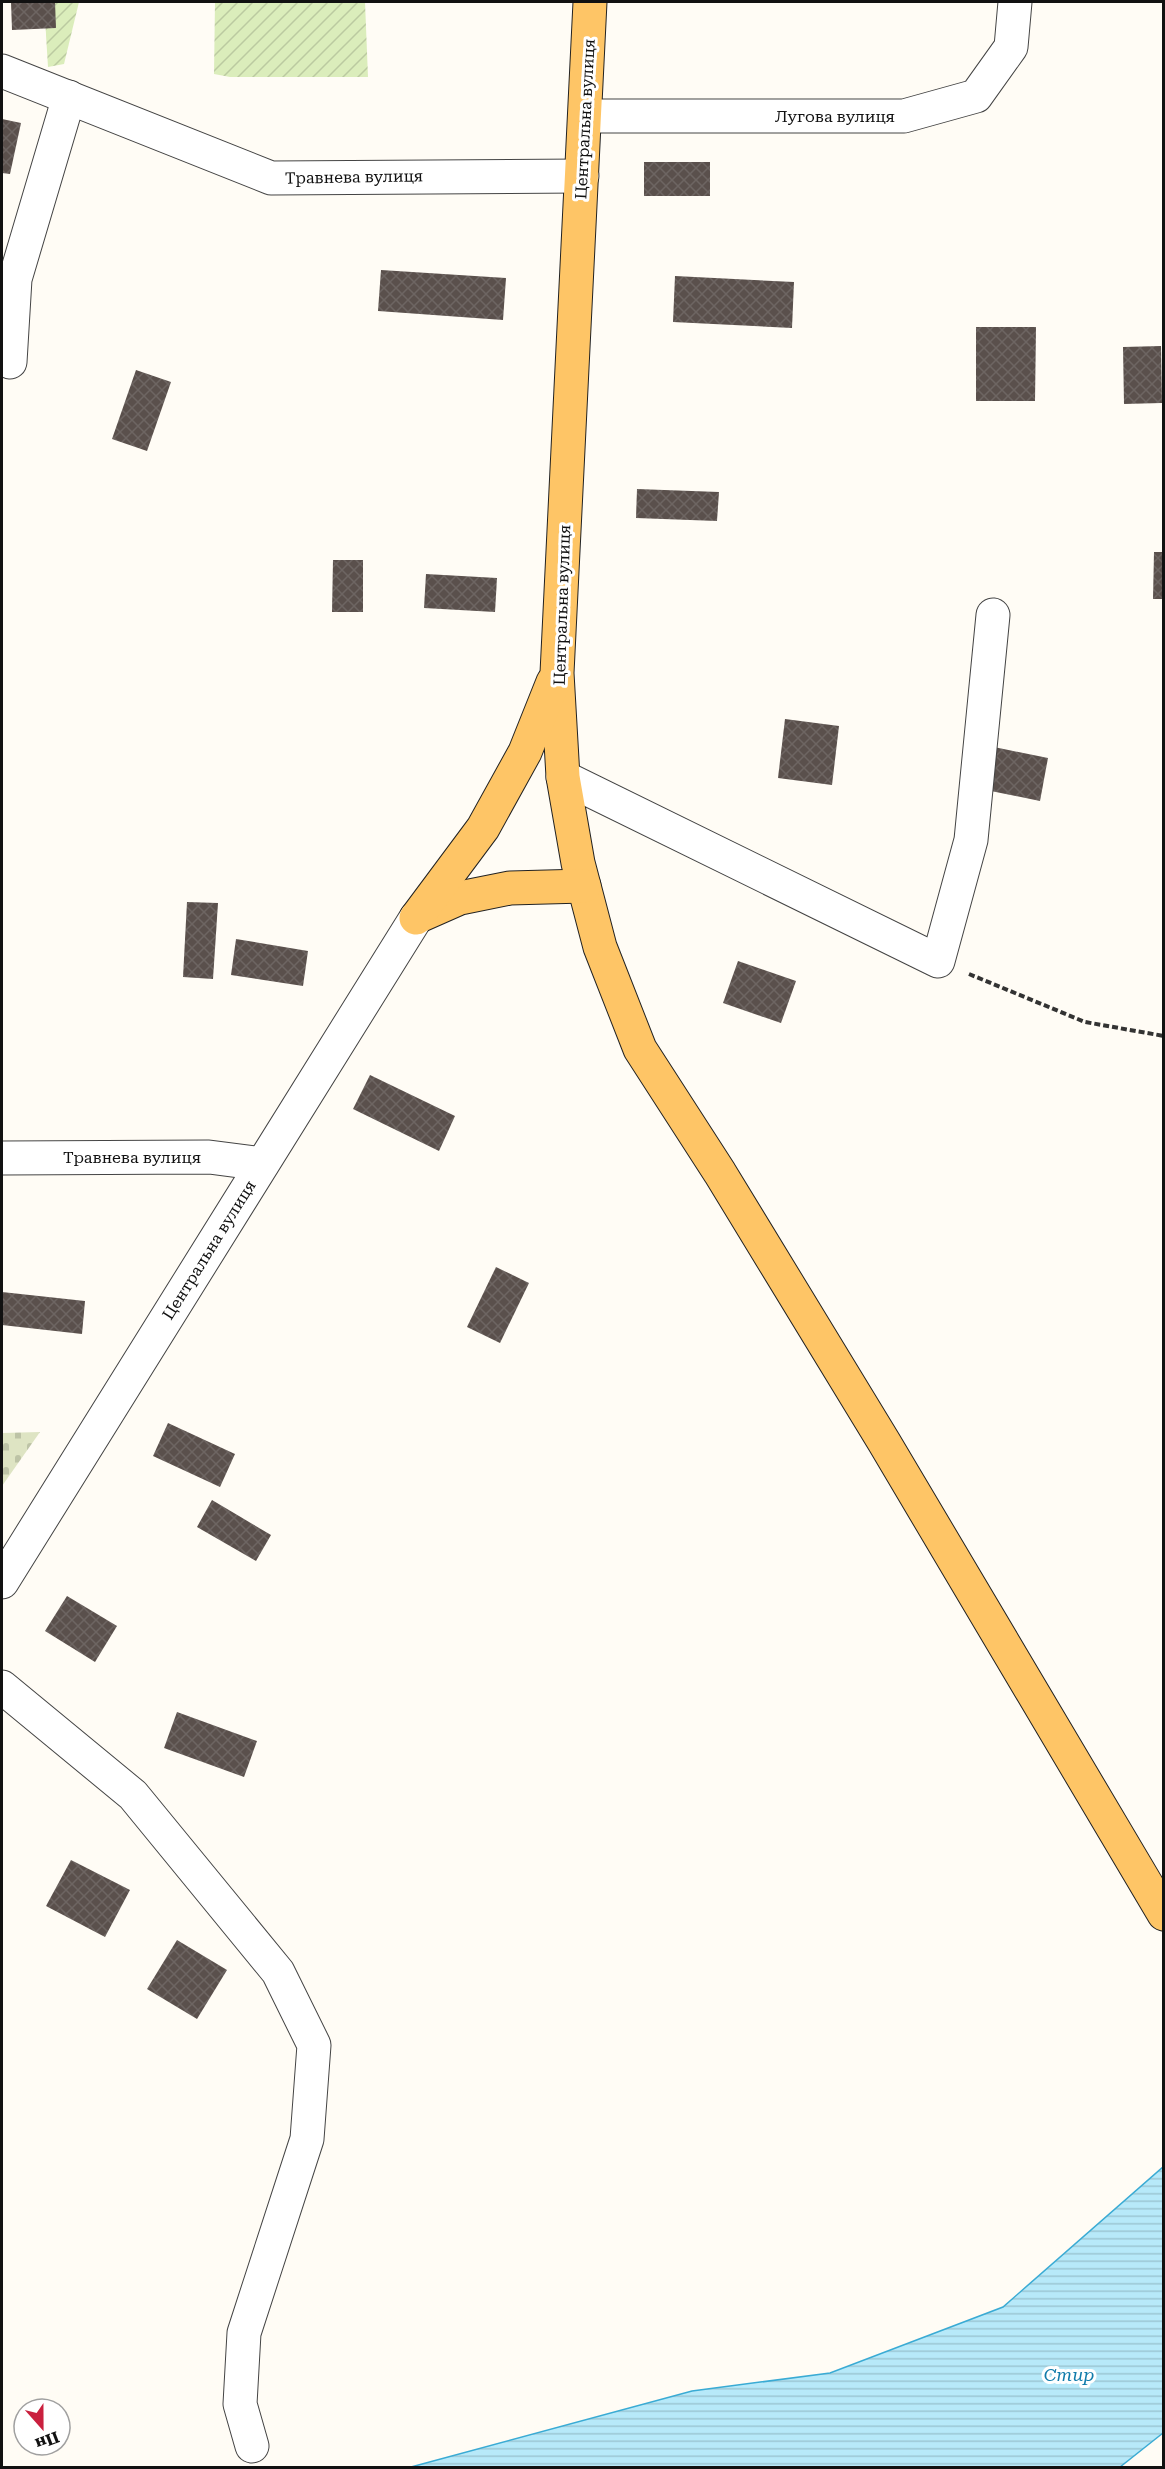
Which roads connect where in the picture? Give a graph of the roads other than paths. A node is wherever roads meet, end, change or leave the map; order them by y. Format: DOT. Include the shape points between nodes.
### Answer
graph roads {
  1 [pos="590,2"];
  2 [pos="1015,2"];
  3 [pos="2,71"];
  4 [pos="69,97"];
  5 [pos="585,116"];
  6 [pos="582,176"];
  7 [pos="10,362"];
  8 [pos="993,615"];
  9 [pos="557,673"];
  10 [pos="563,777"];
  11 [pos="584,886"];
  12 [pos="416,918"];
  13 [pos="2,1158"];
  14 [pos="262,1164"];
  15 [pos="2,1582"];
  16 [pos="2,1687"];
  17 [pos="1164,1914"];
  18 [pos="252,2446"];
  1 -- 5 [label="main road, Центральна вулиця"];
  2 -- 5 [label="street, Лугова вулиця" via="1011,47 976,96 904,116"];
  3 -- 4 [label="street, Травнева вулиця"];
  4 -- 6 [label="street, Травнева вулиця" via="270,178"];
  4 -- 7 [label="street" via="15,279"];
  5 -- 6 [label="main road, Центральна вулиця"];
  6 -- 9 [label="main road, Центральна вулиця"];
  8 -- 10 [label="street" via="970,840 938,961"];
  9 -- 10 [label="main road, Центральна вулиця"];
  9 -- 12 [label="main road" via="525,752 483,828"];
  10 -- 11 [label="main road, Центральна вулиця"];
  11 -- 12 [label="main road" via="510,888 460,898"];
  11 -- 17 [label="main road, Центральна вулиця" via="600,948 640,1049 884,1442"];
  12 -- 14 [label="street, Центральна вулиця"];
  13 -- 14 [label="street, Травнева вулиця" via="209,1157"];
  14 -- 15 [label="street, Центральна вулиця"];
  16 -- 18 [label="street" via="133,1795 278,1972 314,2045 307,2139 244,2333 240,2404"];
}
